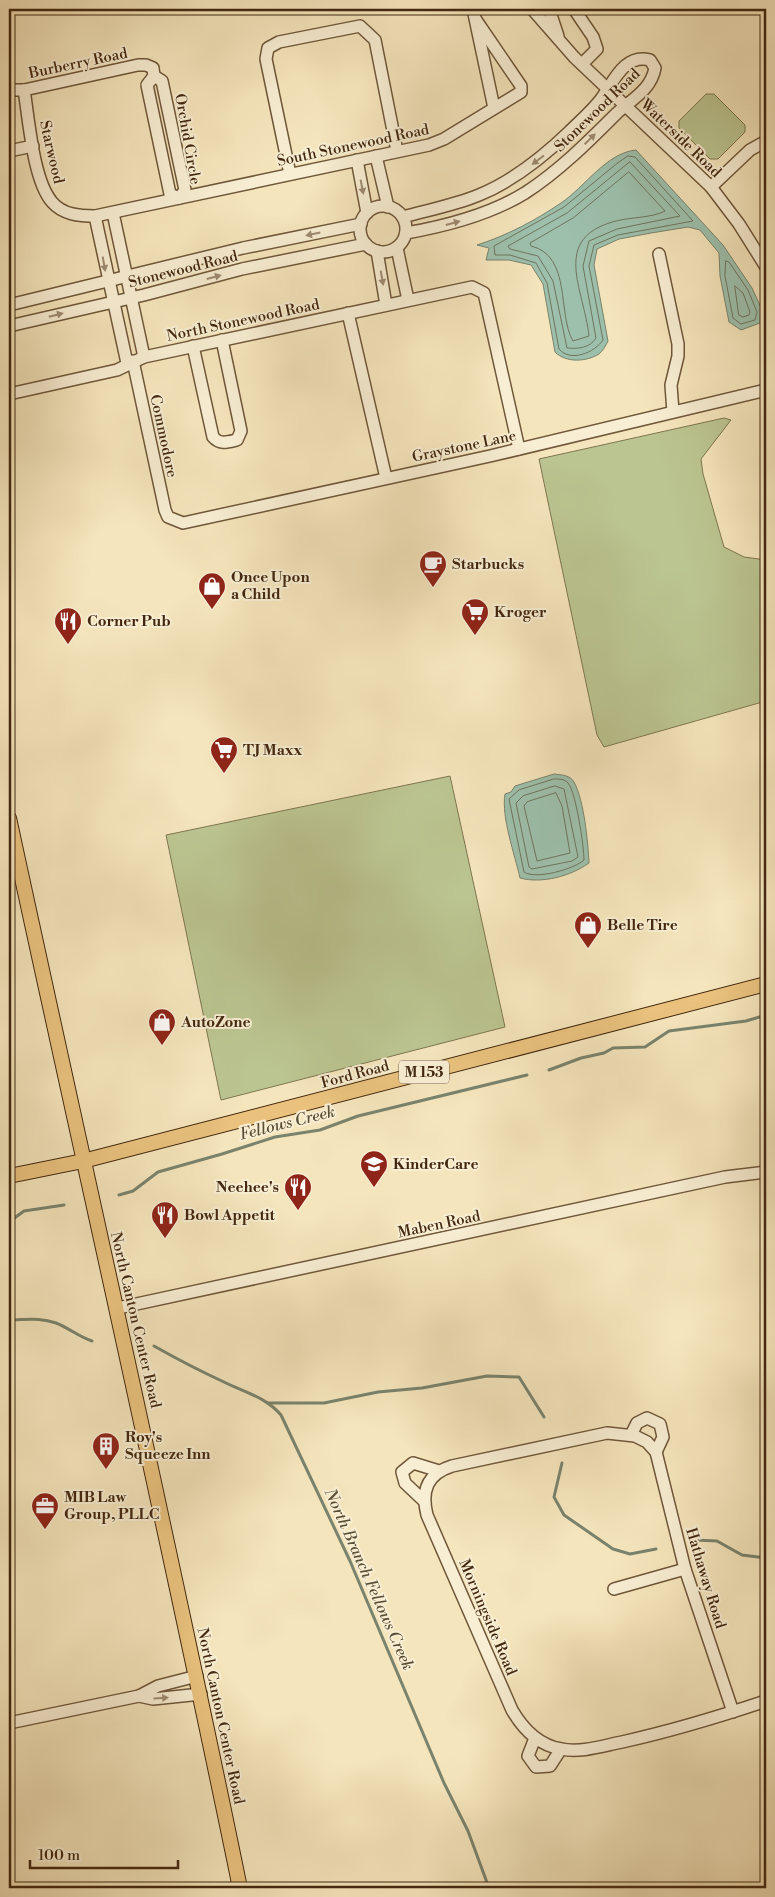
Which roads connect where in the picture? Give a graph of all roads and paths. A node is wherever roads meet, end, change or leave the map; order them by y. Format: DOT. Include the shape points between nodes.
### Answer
graph roads {
  1 [pos="532,9"];
  2 [pos="549,9"];
  3 [pos="574,9"];
  4 [pos="474,14"];
  5 [pos="560,43"];
  6 [pos="582,64"];
  7 [pos="153,72"];
  8 [pos="608,88"];
  9 [pos="9,90"];
  10 [pos="24,90"];
  11 [pos="625,106"];
  12 [pos="494,108"];
  13 [pos="766,141"];
  14 [pos="33,146"];
  15 [pos="9,151"];
  16 [pos="398,151"];
  17 [pos="376,156"];
  18 [pos="357,160"];
  19 [pos="290,174"];
  20 [pos="711,187"];
  21 [pos="179,198"];
  22 [pos="388,207"];
  23 [pos="113,213"];
  24 [pos="95,216"];
  25 [pos="403,217"];
  26 [pos="364,218"];
  27 [pos="406,233"];
  28 [pos="366,244"];
  29 [pos="397,248"];
  30 [pos="377,251"];
  31 [pos="659,254"];
  32 [pos="766,267"];
  33 [pos="127,278"];
  34 [pos="108,282"];
  35 [pos="131,298"];
  36 [pos="408,300"];
  37 [pos="113,302"];
  38 [pos="386,305"];
  39 [pos="9,306"];
  40 [pos="348,313"];
  41 [pos="9,326"];
  42 [pos="222,340"];
  43 [pos="193,346"];
  44 [pos="134,360"];
  45 [pos="766,390"];
  46 [pos="9,394"];
  47 [pos="673,412"];
  48 [pos="519,449"];
  49 [pos="386,478"];
  50 [pos="168,518"];
  51 [pos="9,818"];
  52 [pos="766,984"];
  53 [pos="83,1161"];
  54 [pos="766,1172"];
  55 [pos="9,1176"];
  56 [pos="118,1308"];
  57 [pos="631,1435"];
  58 [pos="656,1452"];
  59 [pos="439,1472"];
  60 [pos="424,1501"];
  61 [pos="685,1569"];
  62 [pos="614,1589"];
  63 [pos="197,1676"];
  64 [pos="201,1694"];
  65 [pos="139,1696"];
  66 [pos="766,1701"];
  67 [pos="733,1712"];
  68 [pos="9,1723"];
  69 [pos="535,1738"];
  70 [pos="561,1749"];
  71 [pos="240,1888"];
  1 -- 5 [label="street, Waterside Road"];
  2 -- 5 [label="street, Waterside Road"];
  3 -- 6 [label="street" via="597,49"];
  4 -- 12 [label="street"];
  4 -- 12 [label="street, South Stonewood Road" via="521,86 521,92"];
  5 -- 6 [label="street, Waterside Road"];
  6 -- 8 [label="street, Waterside Road"];
  7 -- 10 [label="street, Burberry Road" via="146,65 138,65"];
  7 -- 21 [label="street, Orchid Circle" via="147,84 170,194"];
  8 -- 11 [label="street, Waterside Road"];
  8 -- 11 [label="street, Stonewood Road" via="630,62 642,58 650,60 655,68 653,79"];
  8 -- 25 [label="street, Stonewood Road, one-way" via="600,101 538,161 480,195"];
  9 -- 10 [label="street, Burberry Road"];
  10 -- 14 [label="street, Starwood"];
  11 -- 20 [label="street, Waterside Road"];
  27 -- 11 [label="street, Stonewood Road, one-way" via="457,222 523,194 580,150"];
  12 -- 16 [label="street, South Stonewood Road" via="438,142"];
  13 -- 20 [label="street" via="750,150"];
  14 -- 15 [label="street"];
  14 -- 24 [label="street, Starwood" via="42,187 53,204 71,214"];
  16 -- 17 [label="street, South Stonewood Road"];
  16 -- 19 [label="street" via="375,40 360,26 279,42 268,48 266,59"];
  17 -- 18 [label="street, South Stonewood Road"];
  17 -- 22 [label="street"];
  18 -- 19 [label="street, South Stonewood Road"];
  18 -- 26 [label="street, one-way"];
  19 -- 21 [label="street, South Stonewood Road"];
  20 -- 32 [label="street, Waterside Road"];
  21 -- 23 [label="street, South Stonewood Road"];
  22 -- 25 [label="street"];
  22 -- 26 [label="street" via="377,207"];
  23 -- 24 [label="street, South Stonewood Road"];
  23 -- 33 [label="street"];
  24 -- 34 [label="street, one-way"];
  25 -- 27 [label="street"];
  26 -- 28 [label="street" via="360,231"];
  26 -- 33 [label="street, Stonewood Road, one-way"];
  27 -- 29 [label="street"];
  28 -- 30 [label="street"];
  35 -- 28 [label="street, Stonewood Road, one-way" via="242,269"];
  29 -- 30 [label="street"];
  29 -- 36 [label="street"];
  30 -- 38 [label="street, one-way"];
  31 -- 47 [label="street" via="678,344 670,385"];
  33 -- 34 [label="street, Stonewood Road"];
  33 -- 35 [label="street"];
  34 -- 37 [label="street"];
  34 -- 39 [label="street, Stonewood Road"];
  35 -- 37 [label="street, Stonewood Road"];
  35 -- 44 [label="street"];
  36 -- 38 [label="street, North Stonewood Road"];
  36 -- 48 [label="street, North Stonewood Road" via="472,287 484,293"];
  41 -- 37 [label="street, Stonewood Road, one-way"];
  37 -- 44 [label="street"];
  38 -- 40 [label="street, North Stonewood Road"];
  40 -- 42 [label="street, North Stonewood Road"];
  40 -- 49 [label="street"];
  42 -- 43 [label="street, North Stonewood Road"];
  42 -- 43 [label="street" via="241,431 237,440 230,442 217,442 213,437"];
  43 -- 44 [label="street, North Stonewood Road"];
  44 -- 46 [label="street, North Stonewood Road" via="116,370"];
  44 -- 50 [label="street, Commodore"];
  45 -- 47 [label="street, Graystone Lane"];
  47 -- 48 [label="street, Graystone Lane"];
  48 -- 49 [label="street, Graystone Lane"];
  49 -- 50 [label="street, Graystone Lane" via="183,523"];
  51 -- 53 [label="main road, North Canton Center Road"];
  52 -- 53 [label="main road, Ford Road / M 153"];
  53 -- 55 [label="main road, Ford Road / M 153"];
  53 -- 56 [label="main road, North Canton Center Road"];
  54 -- 56 [label="street, Maben Road" via="725,1177"];
  56 -- 63 [label="main road, North Canton Center Road"];
  57 -- 58 [label="street" via="648,1442"];
  57 -- 58 [label="street, Hathaway Road" via="637,1423 647,1418 660,1424 663,1437"];
  57 -- 59 [label="street" via="607,1433 452,1466"];
  58 -- 61 [label="street, Hathaway Road"];
  59 -- 60 [label="street" via="429,1482"];
  59 -- 60 [label="street" via="413,1463 402,1472 405,1484"];
  60 -- 69 [label="street, Morningside Road" via="427,1515 512,1710"];
  61 -- 62 [label="street"];
  61 -- 67 [label="street, Hathaway Road"];
  63 -- 64 [label="main road, North Canton Center Road"];
  63 -- 65 [label="street" via="158,1686"];
  65 -- 64 [label="street, one-way"];
  64 -- 71 [label="main road, North Canton Center Road"];
  65 -- 68 [label="street"];
  66 -- 67 [label="street, Morningside Road"];
  67 -- 70 [label="street, Morningside Road" via="617,1743"];
  69 -- 70 [label="street, Morningside Road"];
  69 -- 70 [label="street" via="528,1756 536,1766 550,1766"];
}
